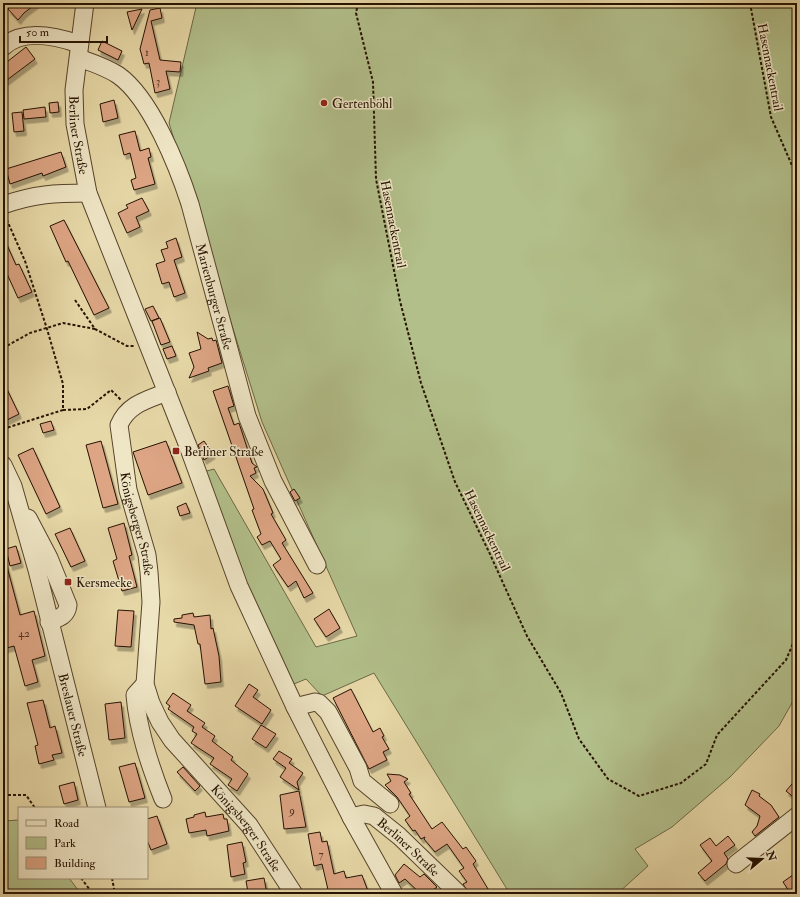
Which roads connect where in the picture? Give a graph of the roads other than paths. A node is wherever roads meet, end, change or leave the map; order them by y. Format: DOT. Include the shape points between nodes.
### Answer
graph roads {
  1 [pos="85,3"];
  2 [pos="3,46"];
  3 [pos="79,51"];
  4 [pos="88,193"];
  5 [pos="4,210"];
  6 [pos="167,392"];
  7 [pos="3,465"];
  8 [pos="317,565"];
  9 [pos="145,684"];
  10 [pos="295,707"];
  11 [pos="162,799"];
  12 [pos="390,804"];
  13 [pos="97,807"];
  14 [pos="797,816"];
  15 [pos="351,817"];
  16 [pos="736,864"];
  17 [pos="294,894"];
  18 [pos="394,894"];
  19 [pos="459,894"];
  1 -- 3 [label="street, Berliner Straße"];
  2 -- 3 [label="street, Marienburger Straße" via="18,37 46,36"];
  3 -- 4 [label="street, Berliner Straße" via="74,90 75,124"];
  3 -- 8 [label="street, Marienburger Straße" via="119,76 134,91 150,113 180,172 247,416 273,481"];
  4 -- 5 [label="street" via="57,193 27,197"];
  4 -- 6 [label="street, Berliner Straße"];
  6 -- 9 [label="street, Königsberger Straße" via="129,409 119,425 128,490 149,572 151,602"];
  6 -- 10 [label="street, Berliner Straße" via="239,586"];
  7 -- 13 [label="street, Breslauer Straße" via="13,486 37,570"];
  9 -- 11 [label="street, Königsberger Straße" via="135,695 136,708"];
  9 -- 17 [label="street, Königsberger Straße" via="150,703 172,740 249,825"];
  10 -- 12 [label="street, Berliner Straße" via="315,702 328,712 358,768 362,781"];
  10 -- 15 [label="street, Berliner Straße"];
  14 -- 16 [label="street"];
  15 -- 18 [label="street, Berliner Straße"];
  15 -- 19 [label="street, Berliner Straße" via="364,814 374,816 399,836"];
}
